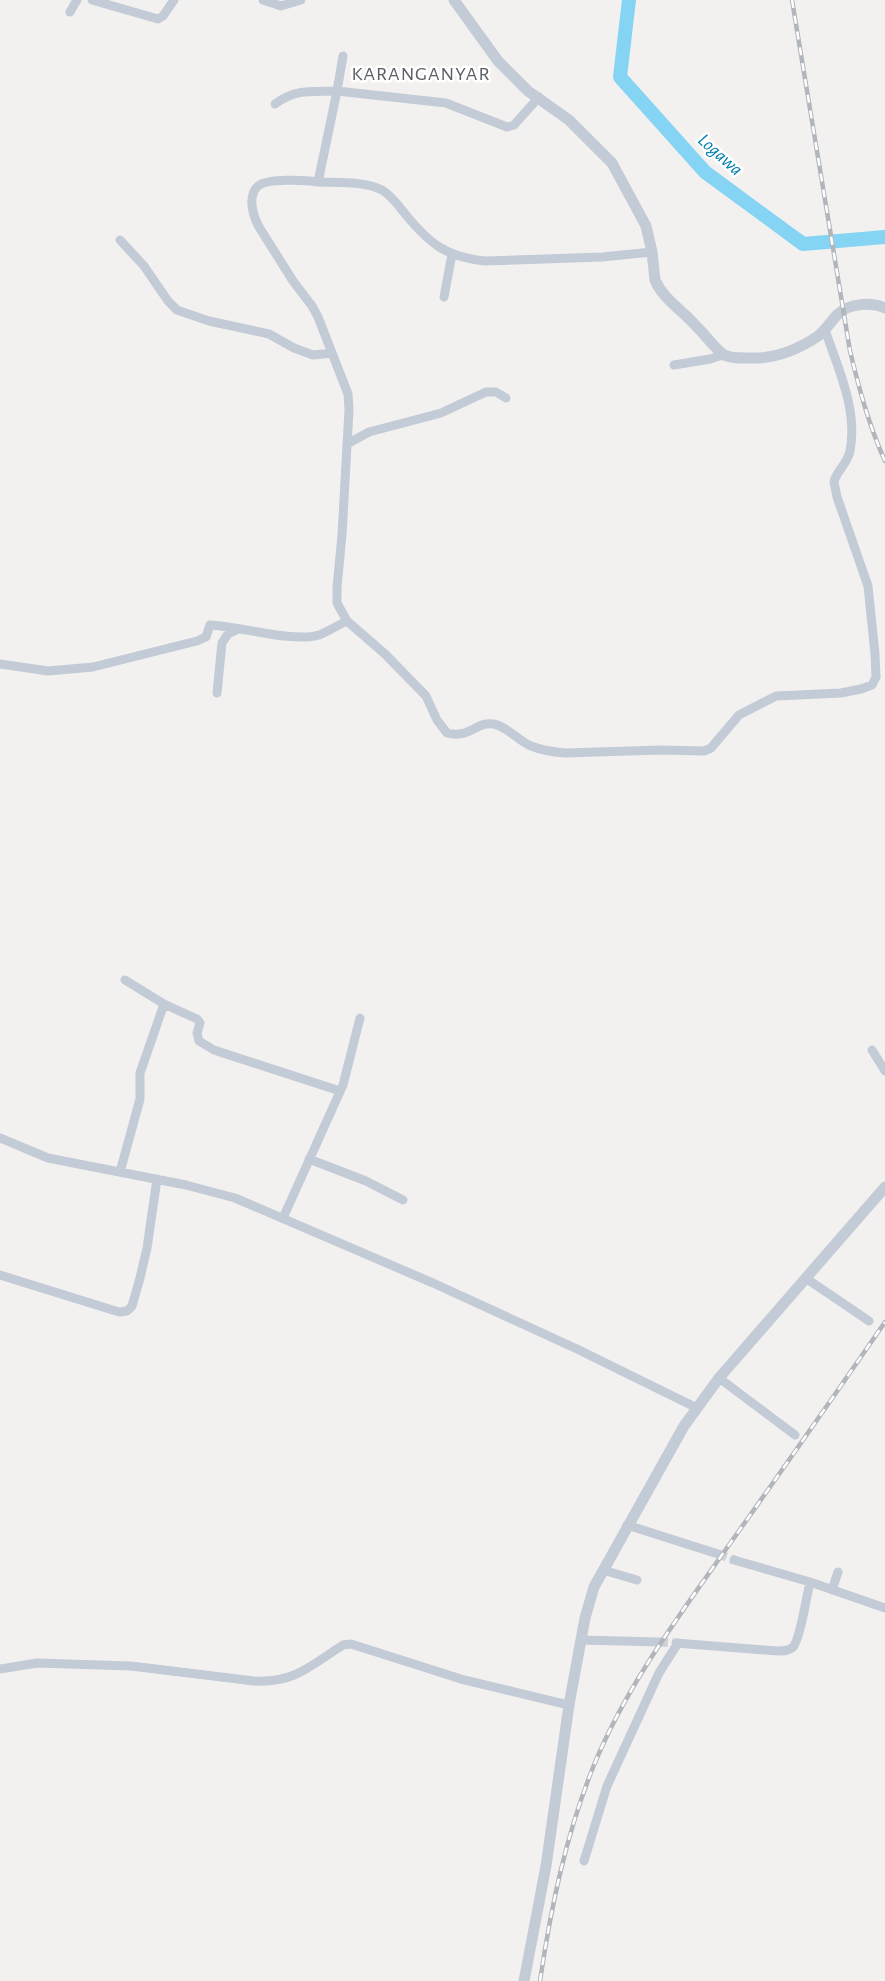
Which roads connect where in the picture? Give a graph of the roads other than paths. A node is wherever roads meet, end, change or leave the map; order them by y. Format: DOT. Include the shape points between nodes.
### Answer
graph roads {
  1 [pos="77,0"];
  2 [pos="92,0"];
  3 [pos="174,0"];
  4 [pos="263,0"];
  5 [pos="301,0"];
  6 [pos="454,0"];
  7 [pos="70,12"];
  8 [pos="343,56"];
  9 [pos="337,91"];
  10 [pos="537,100"];
  11 [pos="275,104"];
  12 [pos="318,182"];
  13 [pos="120,240"];
  14 [pos="647,252"];
  15 [pos="452,254"];
  16 [pos="444,297"];
  17 [pos="885,308"];
  18 [pos="825,330"];
  19 [pos="332,353"];
  20 [pos="723,355"];
  21 [pos="674,366"];
  22 [pos="506,398"];
  23 [pos="347,444"];
  24 [pos="347,621"];
  25 [pos="238,629"];
  26 [pos="0,664"];
  27 [pos="217,694"];
  28 [pos="125,980"];
  29 [pos="164,1004"];
  30 [pos="360,1018"];
  31 [pos="872,1050"];
  32 [pos="885,1071"];
  33 [pos="340,1091"];
  34 [pos="0,1138"];
  35 [pos="309,1159"];
  36 [pos="120,1172"];
  37 [pos="156,1179"];
  38 [pos="885,1187"];
  39 [pos="403,1200"];
  40 [pos="283,1218"];
  41 [pos="0,1275"];
  42 [pos="806,1279"];
  43 [pos="869,1321"];
  44 [pos="719,1378"];
  45 [pos="697,1408"];
  46 [pos="795,1435"];
  47 [pos="627,1525"];
  48 [pos="718,1554"];
  49 [pos="734,1560"];
  50 [pos="603,1570"];
  51 [pos="838,1572"];
  52 [pos="637,1580"];
  53 [pos="810,1582"];
  54 [pos="832,1590"];
  55 [pos="885,1608"];
  56 [pos="581,1640"];
  57 [pos="659,1642"];
  58 [pos="0,1669"];
  59 [pos="569,1705"];
  60 [pos="584,1861"];
  61 [pos="524,1981"];
  1 -- 7 [label="street"];
  2 -- 3 [label="street" via="158,19"];
  4 -- 5 [label="street" via="281,6"];
  6 -- 10 [label="street" via="498,60"];
  8 -- 9 [label="street"];
  9 -- 10 [label="street" via="446,103 507,127 514,125"];
  9 -- 11 [label="street" via="295,92"];
  9 -- 12 [label="street"];
  10 -- 14 [label="street" via="569,120 612,163 643,219"];
  12 -- 15 [label="street" via="363,185 384,192 423,237"];
  12 -- 19 [label="street" via="262,184 255,190 251,206 259,227 312,306"];
  13 -- 19 [label="street" via="178,310 259,331 313,355"];
  14 -- 15 [label="street" via="485,261"];
  14 -- 20 [label="street" via="661,291"];
  15 -- 16 [label="street"];
  17 -- 18 [label="street" via="870,304 839,312"];
  18 -- 20 [label="street" via="798,348 780,355 744,358"];
  18 -- 24 [label="street" via="852,423 849,456 834,482 868,586 876,662 875,680 869,687 841,693 776,696 739,715 707,750 554,752 531,746 495,724 482,725 462,735 447,733 426,696"];
  19 -- 23 [label="street" via="348,394"];
  20 -- 21 [label="street"];
  22 -- 23 [label="street" via="496,392 486,392 441,413 369,432"];
  23 -- 24 [label="street" via="337,595 339,609"];
  24 -- 25 [label="street" via="311,636"];
  25 -- 26 [label="street" via="210,625 206,637 197,641 93,667 48,670"];
  25 -- 27 [label="street" via="228,634 222,643"];
  28 -- 29 [label="street"];
  29 -- 33 [label="street" via="197,1019 200,1041 214,1050"];
  29 -- 36 [label="street" via="140,1073 140,1099"];
  30 -- 33 [label="street"];
  31 -- 32 [label="street"];
  33 -- 35 [label="street"];
  34 -- 36 [label="street" via="48,1158"];
  35 -- 39 [label="street"];
  35 -- 40 [label="street"];
  36 -- 37 [label="street"];
  37 -- 40 [label="street" via="226,1195"];
  37 -- 41 [label="street" via="141,1273 132,1306 127,1311 119,1312"];
  38 -- 42 [label="street"];
  40 -- 45 [label="street" via="577,1349"];
  42 -- 43 [label="street"];
  42 -- 44 [label="street"];
  44 -- 45 [label="street"];
  44 -- 46 [label="street"];
  45 -- 47 [label="street"];
  47 -- 48 [label="street"];
  47 -- 50 [label="street"];
  49 -- 53 [label="street"];
  50 -- 52 [label="street"];
  50 -- 56 [label="street" via="592,1592"];
  51 -- 54 [label="street"];
  53 -- 54 [label="street"];
  53 -- 60 [label="street" via="798,1635 794,1646 787,1650 677,1643 659,1673 607,1786"];
  54 -- 55 [label="street"];
  56 -- 57 [label="street"];
  56 -- 59 [label="street"];
  58 -- 59 [label="street" via="37,1663 144,1667 270,1682 299,1674 343,1645 351,1644 461,1678"];
  59 -- 61 [label="street" via="546,1866"];
}
